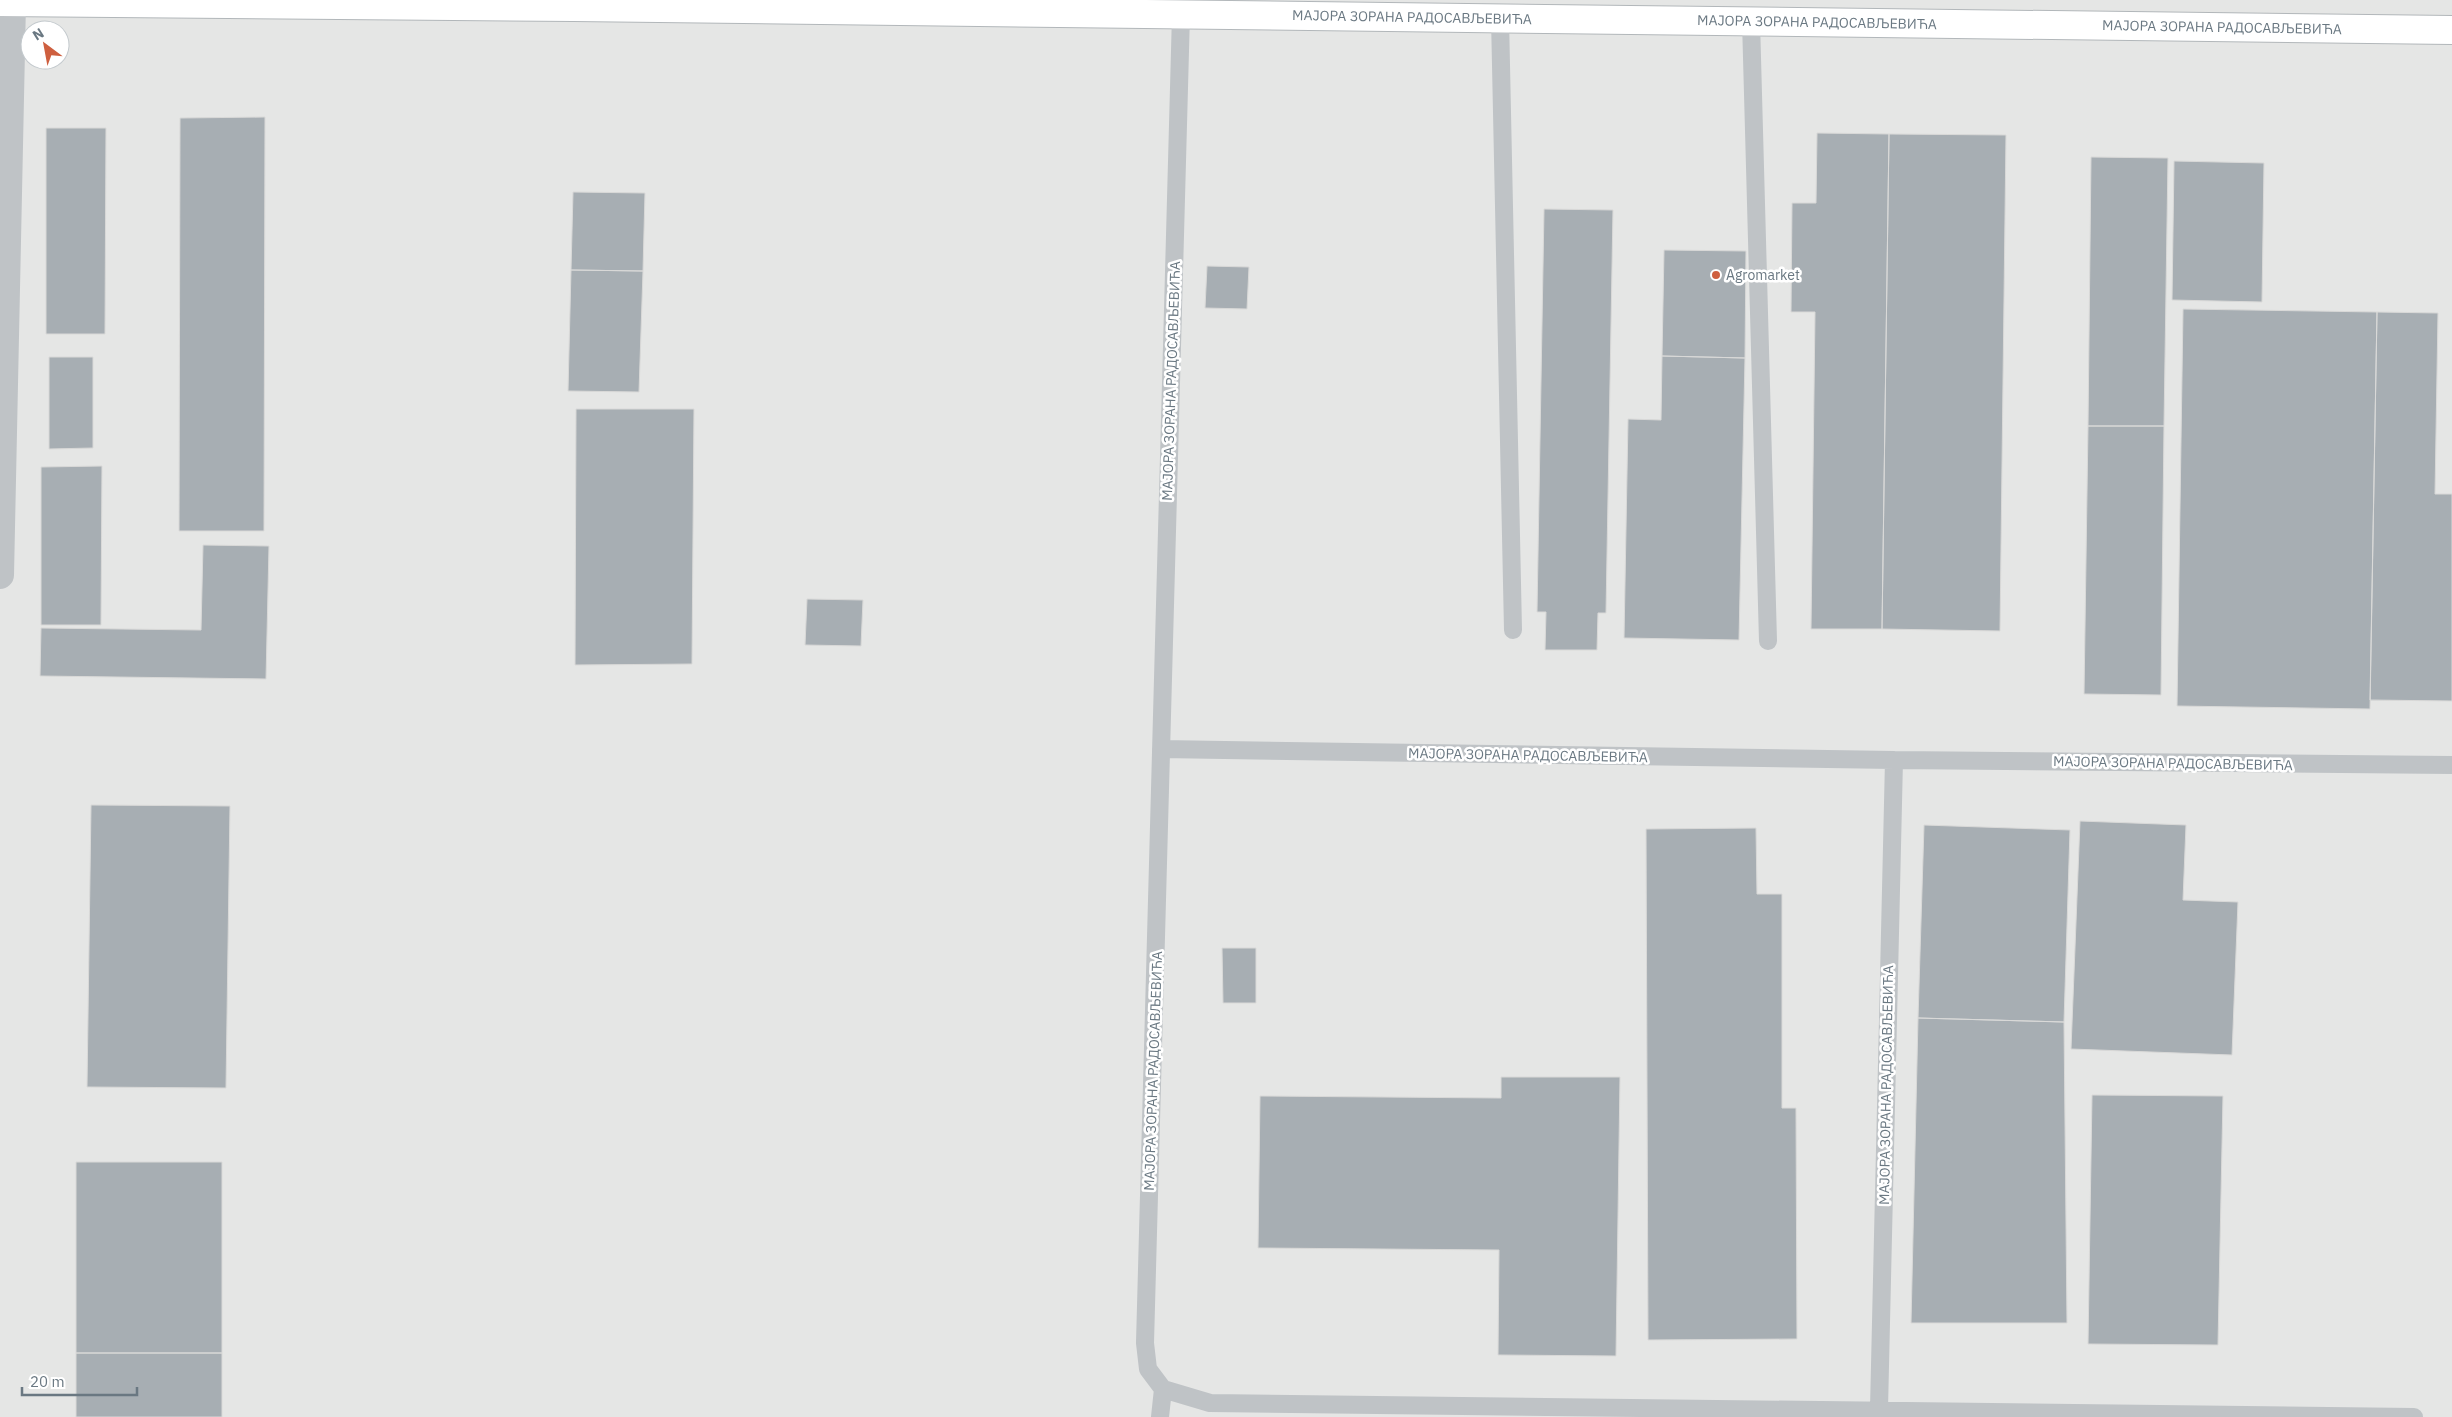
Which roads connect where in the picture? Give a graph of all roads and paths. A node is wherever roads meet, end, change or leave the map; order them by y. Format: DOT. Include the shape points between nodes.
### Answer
graph roads {
  1 [pos="6,2"];
  2 [pos="1181,14"];
  3 [pos="1500,18"];
  4 [pos="1751,21"];
  5 [pos="2452,30"];
  6 [pos="0,575"];
  7 [pos="1513,630"];
  8 [pos="1768,641"];
  9 [pos="1161,749"];
  10 [pos="1894,760"];
  11 [pos="2452,766"];
  12 [pos="1163,1388"];
  13 [pos="1879,1409"];
  14 [pos="1160,1417"];
  15 [pos="2414,1417"];
  1 -- 2 [label="main road, МАЈОРА ЗОРАНА РАДОСАВЉЕВИЋА"];
  1 -- 6 [label="street"];
  2 -- 3 [label="main road, МАЈОРА ЗОРАНА РАДОСАВЉЕВИЋА"];
  2 -- 9 [label="lane, МАЈОРА ЗОРАНА РАДОСАВЉЕВИЋА"];
  3 -- 4 [label="main road, МАЈОРА ЗОРАНА РАДОСАВЉЕВИЋА"];
  3 -- 7 [label="lane"];
  4 -- 5 [label="main road, МАЈОРА ЗОРАНА РАДОСАВЉЕВИЋА"];
  4 -- 8 [label="lane"];
  9 -- 10 [label="lane, МАЈОРА ЗОРАНА РАДОСАВЉЕВИЋА"];
  9 -- 12 [label="lane, МАЈОРА ЗОРАНА РАДОСАВЉЕВИЋА" via="1145,1343 1148,1369"];
  10 -- 11 [label="lane, МАЈОРА ЗОРАНА РАДОСАВЉЕВИЋА"];
  10 -- 13 [label="lane, МАЈОРА ЗОРАНА РАДОСАВЉЕВИЋА"];
  12 -- 13 [label="lane" via="1210,1403"];
  12 -- 14 [label="lane"];
  13 -- 15 [label="lane"];
}
